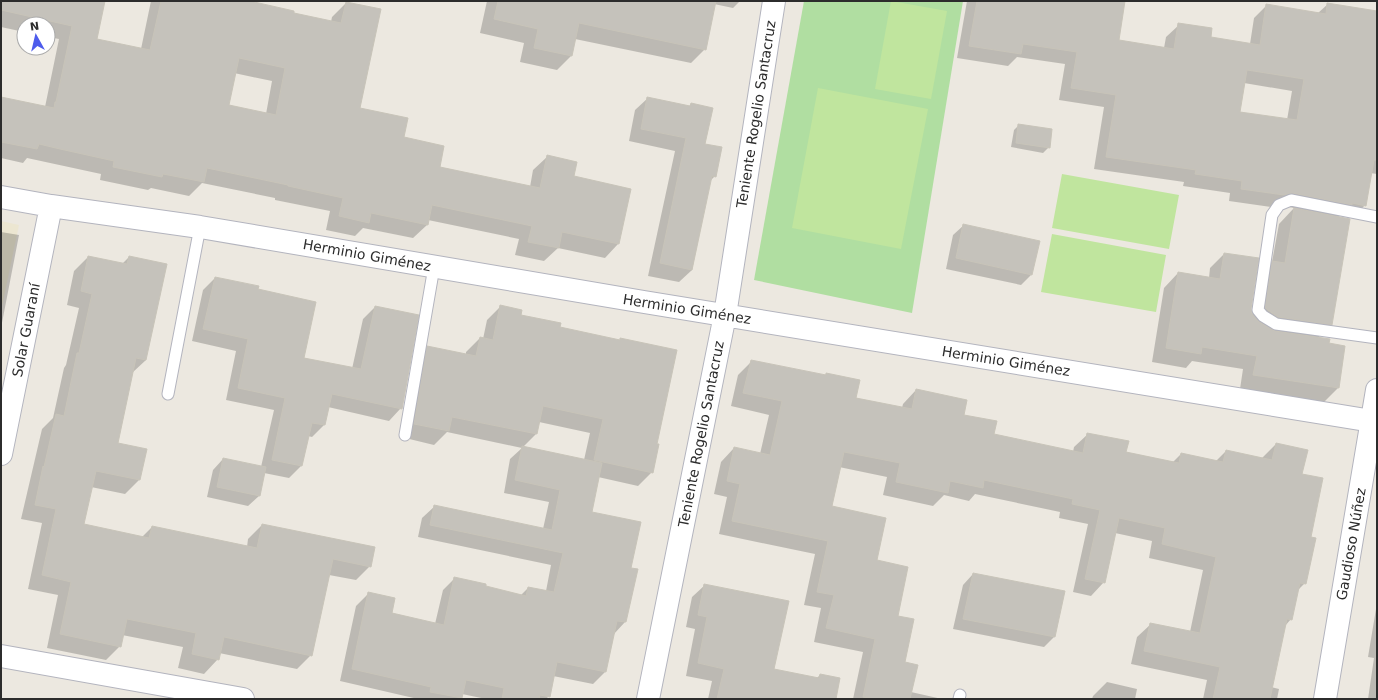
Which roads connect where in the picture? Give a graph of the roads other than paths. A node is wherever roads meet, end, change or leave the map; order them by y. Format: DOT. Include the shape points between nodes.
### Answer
graph roads {
  1 [pos="774,1"];
  2 [pos="1,197"];
  3 [pos="51,206"];
  4 [pos="1377,217"];
  5 [pos="200,227"];
  6 [pos="434,267"];
  7 [pos="725,315"];
  8 [pos="1377,338"];
  9 [pos="1377,390"];
  10 [pos="168,394"];
  11 [pos="1372,421"];
  12 [pos="405,435"];
  13 [pos="1,454"];
  14 [pos="1,656"];
  15 [pos="243,699"];
  16 [pos="648,699"];
  17 [pos="1325,699"];
  1 -- 7 [label="street, Teniente Rogelio Santacruz"];
  2 -- 3 [label="street, Herminio Giménez"];
  3 -- 5 [label="street, Herminio Giménez"];
  3 -- 13 [label="street, Solar Guaraní"];
  4 -- 8 [label="lane" via="1290,200 1279,205 1272,215 1258,310 1276,324"];
  5 -- 6 [label="street, Herminio Giménez"];
  5 -- 10 [label="lane"];
  6 -- 7 [label="street, Herminio Giménez"];
  6 -- 12 [label="lane"];
  7 -- 11 [label="street, Herminio Giménez"];
  7 -- 16 [label="street, Teniente Rogelio Santacruz"];
  9 -- 11 [label="street, Gaudioso Núñez"];
  11 -- 17 [label="street, Gaudioso Núñez"];
  14 -- 15 [label="street"];
}
